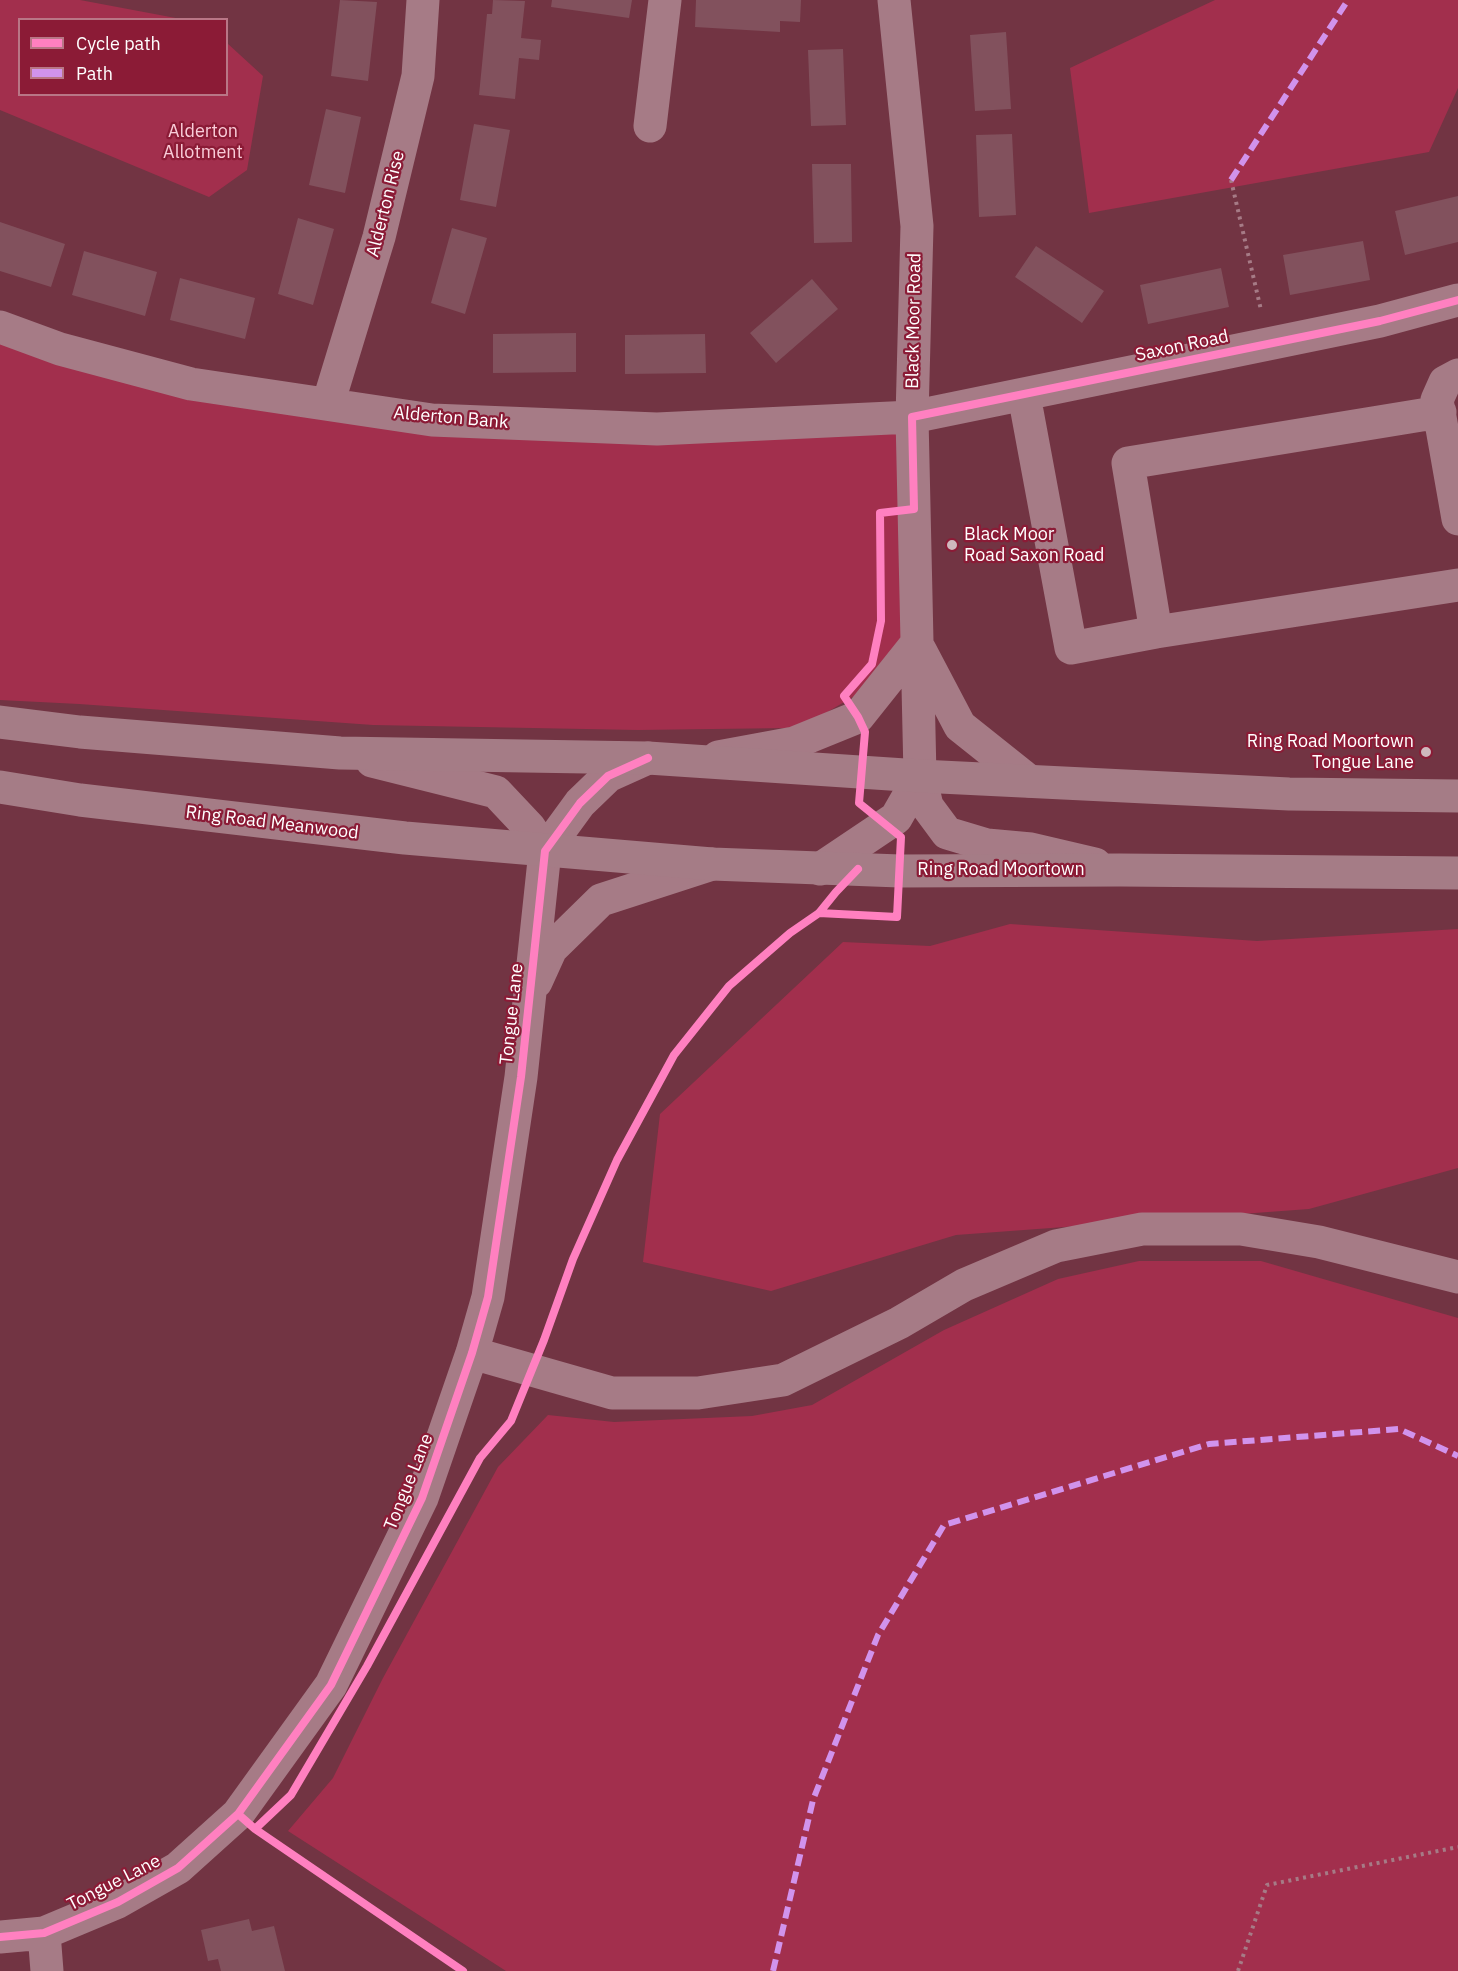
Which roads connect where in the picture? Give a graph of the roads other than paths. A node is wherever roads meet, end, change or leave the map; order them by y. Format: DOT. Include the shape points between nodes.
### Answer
graph roads {
  1 [pos="423,0"];
  2 [pos="665,0"];
  3 [pos="894,0"];
  4 [pos="650,126"];
  5 [pos="1458,300"];
  6 [pos="0,327"];
  7 [pos="1458,375"];
  8 [pos="1024,395"];
  9 [pos="328,404"];
  10 [pos="1440,412"];
  11 [pos="912,417"];
  12 [pos="1458,519"];
  13 [pos="1458,585"];
  14 [pos="1156,632"];
  15 [pos="917,643"];
  16 [pos="0,722"];
  17 [pos="340,753"];
  18 [pos="648,758"];
  19 [pos="698,760"];
  20 [pos="920,776"];
  21 [pos="1029,781"];
  22 [pos="0,787"];
  23 [pos="1458,796"];
  24 [pos="545,851"];
  25 [pos="712,864"];
  26 [pos="820,869"];
  27 [pos="1120,870"];
  28 [pos="1458,873"];
  29 [pos="528,1000"];
  30 [pos="1458,1277"];
  31 [pos="472,1353"];
  32 [pos="44,1933"];
  33 [pos="0,1937"];
  34 [pos="47,1971"];
  1 -- 9 [label="street, Alderton Rise" via="418,76 379,237"];
  2 -- 4 [label="street"];
  3 -- 11 [label="street, Black Moor Road" via="917,226"];
  5 -- 8 [label="street, Saxon Road" via="1380,321"];
  6 -- 9 [label="street, Alderton Bank" via="60,349 191,384"];
  7 -- 10 [label="street" via="1446,382 1437,400"];
  8 -- 11 [label="street, Saxon Road"];
  8 -- 14 [label="street" via="1071,648"];
  9 -- 11 [label="street, Alderton Bank" via="432,420 657,429"];
  10 -- 12 [label="street"];
  10 -- 14 [label="street" via="1128,463"];
  11 -- 15 [label="street, Black Moor Road"];
  13 -- 14 [label="street"];
  15 -- 19 [label="street" via="858,717 794,743"];
  15 -- 20 [label="street, Black Moor Road"];
  15 -- 21 [label="street, Black Moor Road" via="960,726"];
  16 -- 17 [label="highway"];
  17 -- 18 [label="highway"];
  17 -- 24 [label="street" via="496,792 529,827"];
  18 -- 19 [label="highway"];
  18 -- 24 [label="street" via="608,776 580,803"];
  19 -- 20 [label="highway"];
  20 -- 21 [label="highway"];
  20 -- 26 [label="street" via="896,818"];
  20 -- 27 [label="street, Black Moor Road" via="927,806 946,833 987,845 1031,849"];
  21 -- 23 [label="highway" via="1289,794"];
  22 -- 24 [label="highway, Ring Road Meanwood" via="323,829"];
  24 -- 25 [label="highway, Ring Road Moortown"];
  24 -- 29 [label="street, Tongue Lane"];
  25 -- 26 [label="highway, Ring Road Moortown"];
  25 -- 29 [label="street, Tongue Lane" via="601,900 551,949"];
  26 -- 27 [label="highway, Ring Road Moortown"];
  27 -- 28 [label="highway, Ring Road Moortown"];
  29 -- 31 [label="street, Tongue Lane" via="521,1077 488,1297"];
  30 -- 31 [label="street" via="1319,1242 1241,1229 1142,1229 1056,1246 964,1285 899,1323 783,1380 699,1393 612,1393"];
  31 -- 32 [label="street, Tongue Lane" via="422,1498 331,1685 238,1814 178,1868 118,1902"];
  32 -- 33 [label="street, Tongue Lane"];
  32 -- 34 [label="street"];
}
